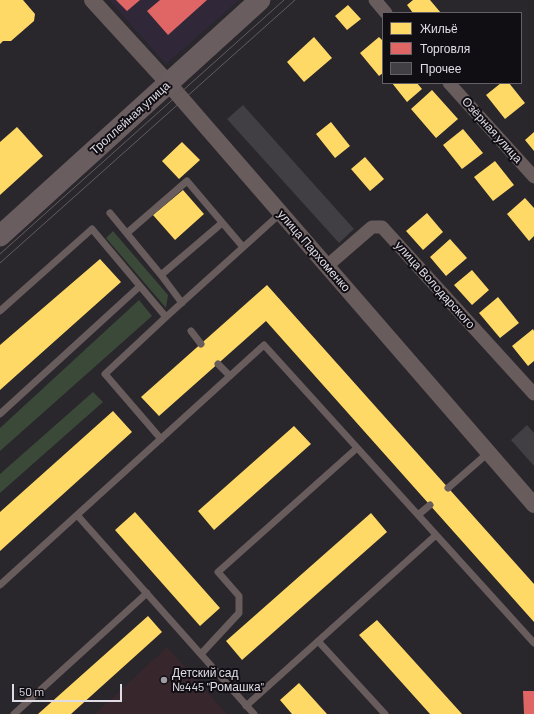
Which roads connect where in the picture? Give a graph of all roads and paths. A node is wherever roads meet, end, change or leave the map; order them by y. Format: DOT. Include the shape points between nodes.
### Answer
graph roads {
  1 [pos="92,0"];
  2 [pos="260,0"];
  3 [pos="374,0"];
  4 [pos="385,12"];
  5 [pos="168,83"];
  6 [pos="450,84"];
  7 [pos="534,177"];
  8 [pos="110,213"];
  9 [pos="281,213"];
  10 [pos="222,223"];
  11 [pos="127,233"];
  12 [pos="0,236"];
  13 [pos="243,247"];
  14 [pos="327,266"];
  15 [pos="161,275"];
  16 [pos="140,286"];
  17 [pos="182,302"];
  18 [pos="0,311"];
  19 [pos="166,316"];
  20 [pos="191,331"];
  21 [pos="201,344"];
  22 [pos="218,364"];
  23 [pos="230,376"];
  24 [pos="534,394"];
  25 [pos="0,414"];
  26 [pos="161,438"];
  27 [pos="357,448"];
  28 [pos="489,452"];
  29 [pos="448,488"];
  30 [pos="430,505"];
  31 [pos="534,505"];
  32 [pos="77,515"];
  33 [pos="418,515"];
  34 [pos="436,535"];
  35 [pos="0,585"];
  36 [pos="147,593"];
  37 [pos="318,641"];
  38 [pos="534,643"];
  39 [pos="201,654"];
  40 [pos="246,706"];
  41 [pos="14,714"];
  42 [pos="254,714"];
  43 [pos="385,714"];
  1 -- 5 [label="street, улица Пархоменко"];
  2 -- 5 [label="main road, Троллейная улица"];
  3 -- 4 [label="street"];
  5 -- 9 [label="street, улица Пархоменко"];
  5 -- 12 [label="main road, Троллейная улица"];
  6 -- 7 [label="street, Озёрная улица"];
  8 -- 11 [label="lane"];
  9 -- 13 [label="lane"];
  9 -- 14 [label="street, улица Пархоменко"];
  10 -- 11 [label="lane" via="187,181"];
  10 -- 13 [label="lane"];
  10 -- 15 [label="lane"];
  11 -- 15 [label="lane"];
  13 -- 17 [label="lane"];
  14 -- 24 [label="street, улица Володарского" via="372,227 382,227"];
  14 -- 28 [label="street, улица Пархоменко"];
  15 -- 17 [label="lane"];
  16 -- 18 [label="lane" via="92,229"];
  16 -- 19 [label="lane"];
  16 -- 25 [label="lane"];
  17 -- 19 [label="lane"];
  19 -- 26 [label="lane" via="105,374"];
  20 -- 21 [label="lane"];
  22 -- 23 [label="lane"];
  23 -- 26 [label="lane"];
  23 -- 27 [label="lane" via="264,345"];
  26 -- 32 [label="lane"];
  27 -- 33 [label="lane"];
  27 -- 39 [label="lane" via="218,572 239,596 239,613"];
  28 -- 29 [label="lane"];
  28 -- 31 [label="street, улица Пархоменко"];
  30 -- 33 [label="lane"];
  32 -- 35 [label="lane"];
  32 -- 36 [label="lane"];
  33 -- 34 [label="lane"];
  34 -- 37 [label="lane"];
  34 -- 38 [label="lane"];
  36 -- 39 [label="lane"];
  36 -- 41 [label="lane"];
  37 -- 40 [label="lane"];
  37 -- 43 [label="lane"];
  39 -- 40 [label="lane"];
  40 -- 42 [label="lane"];
}
